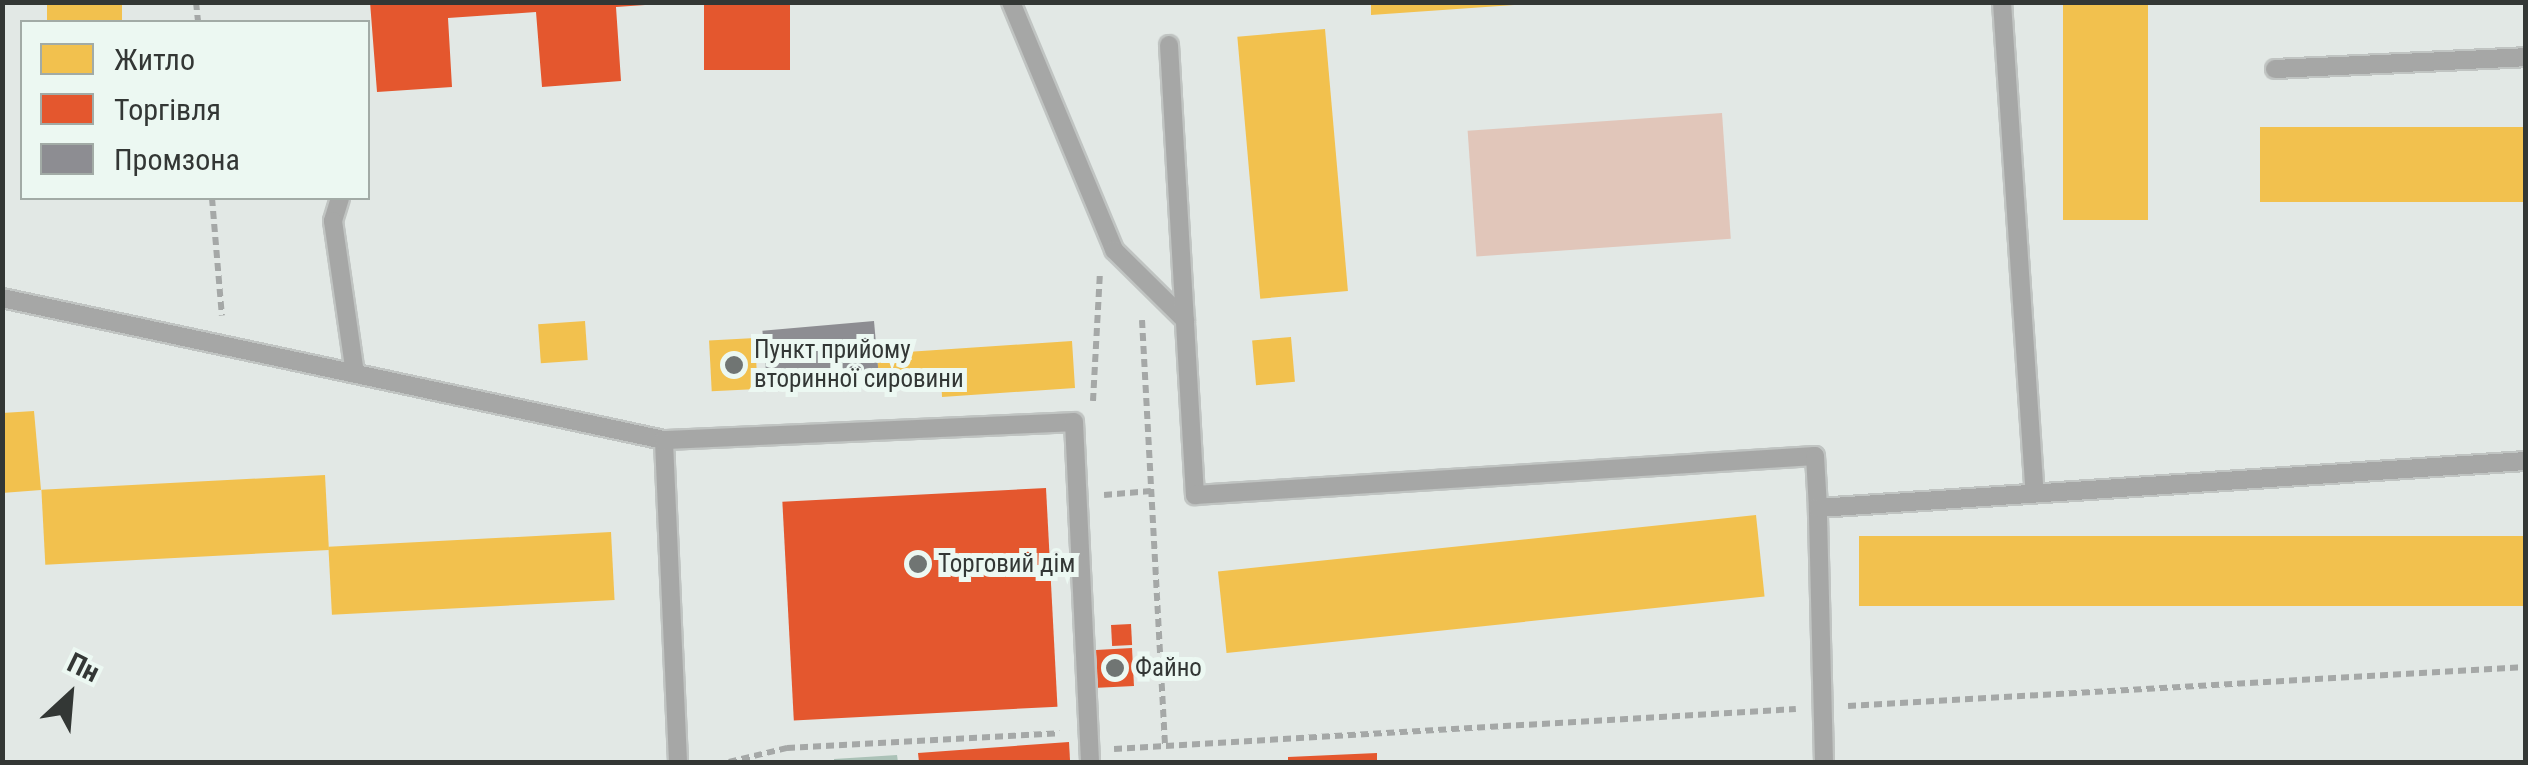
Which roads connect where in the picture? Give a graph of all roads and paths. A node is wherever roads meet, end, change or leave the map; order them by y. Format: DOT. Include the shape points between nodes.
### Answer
graph roads {
  1 [pos="1011,2"];
  2 [pos="2002,2"];
  3 [pos="1169,45"];
  4 [pos="2526,57"];
  5 [pos="2275,69"];
  6 [pos="212,200"];
  7 [pos="339,200"];
  8 [pos="1140,274"];
  9 [pos="1094,282"];
  10 [pos="2,298"];
  11 [pos="1185,320"];
  12 [pos="224,346"];
  13 [pos="354,373"];
  14 [pos="1074,422"];
  15 [pos="664,440"];
  16 [pos="2526,461"];
  17 [pos="1151,491"];
  18 [pos="2035,493"];
  19 [pos="1078,497"];
  20 [pos="1818,508"];
  21 [pos="2526,667"];
  22 [pos="1821,707"];
  23 [pos="1165,746"];
  24 [pos="1090,756"];
  25 [pos="678,762"];
  26 [pos="729,762"];
  27 [pos="1824,762"];
  1 -- 8 [label="lane" via="1114,250"];
  2 -- 18 [label="lane"];
  3 -- 11 [label="lane"];
  4 -- 5 [label="lane"];
  6 -- 12 [label="path"];
  7 -- 13 [label="lane" via="333,221"];
  8 -- 11 [label="lane"];
  8 -- 17 [label="path"];
  9 -- 14 [label="path" via="1097,396"];
  10 -- 12 [label="lane"];
  11 -- 20 [label="lane" via="1195,495 1815,456"];
  12 -- 13 [label="lane"];
  13 -- 15 [label="lane"];
  14 -- 15 [label="lane"];
  14 -- 19 [label="lane"];
  15 -- 25 [label="lane"];
  16 -- 18 [label="lane"];
  17 -- 19 [label="path"];
  17 -- 23 [label="path"];
  18 -- 20 [label="lane"];
  19 -- 24 [label="lane"];
  20 -- 22 [label="lane"];
  21 -- 22 [label="path"];
  22 -- 23 [label="path"];
  22 -- 27 [label="lane"];
  23 -- 24 [label="path"];
  24 -- 26 [label="path" via="1074,732 787,748"];
}
